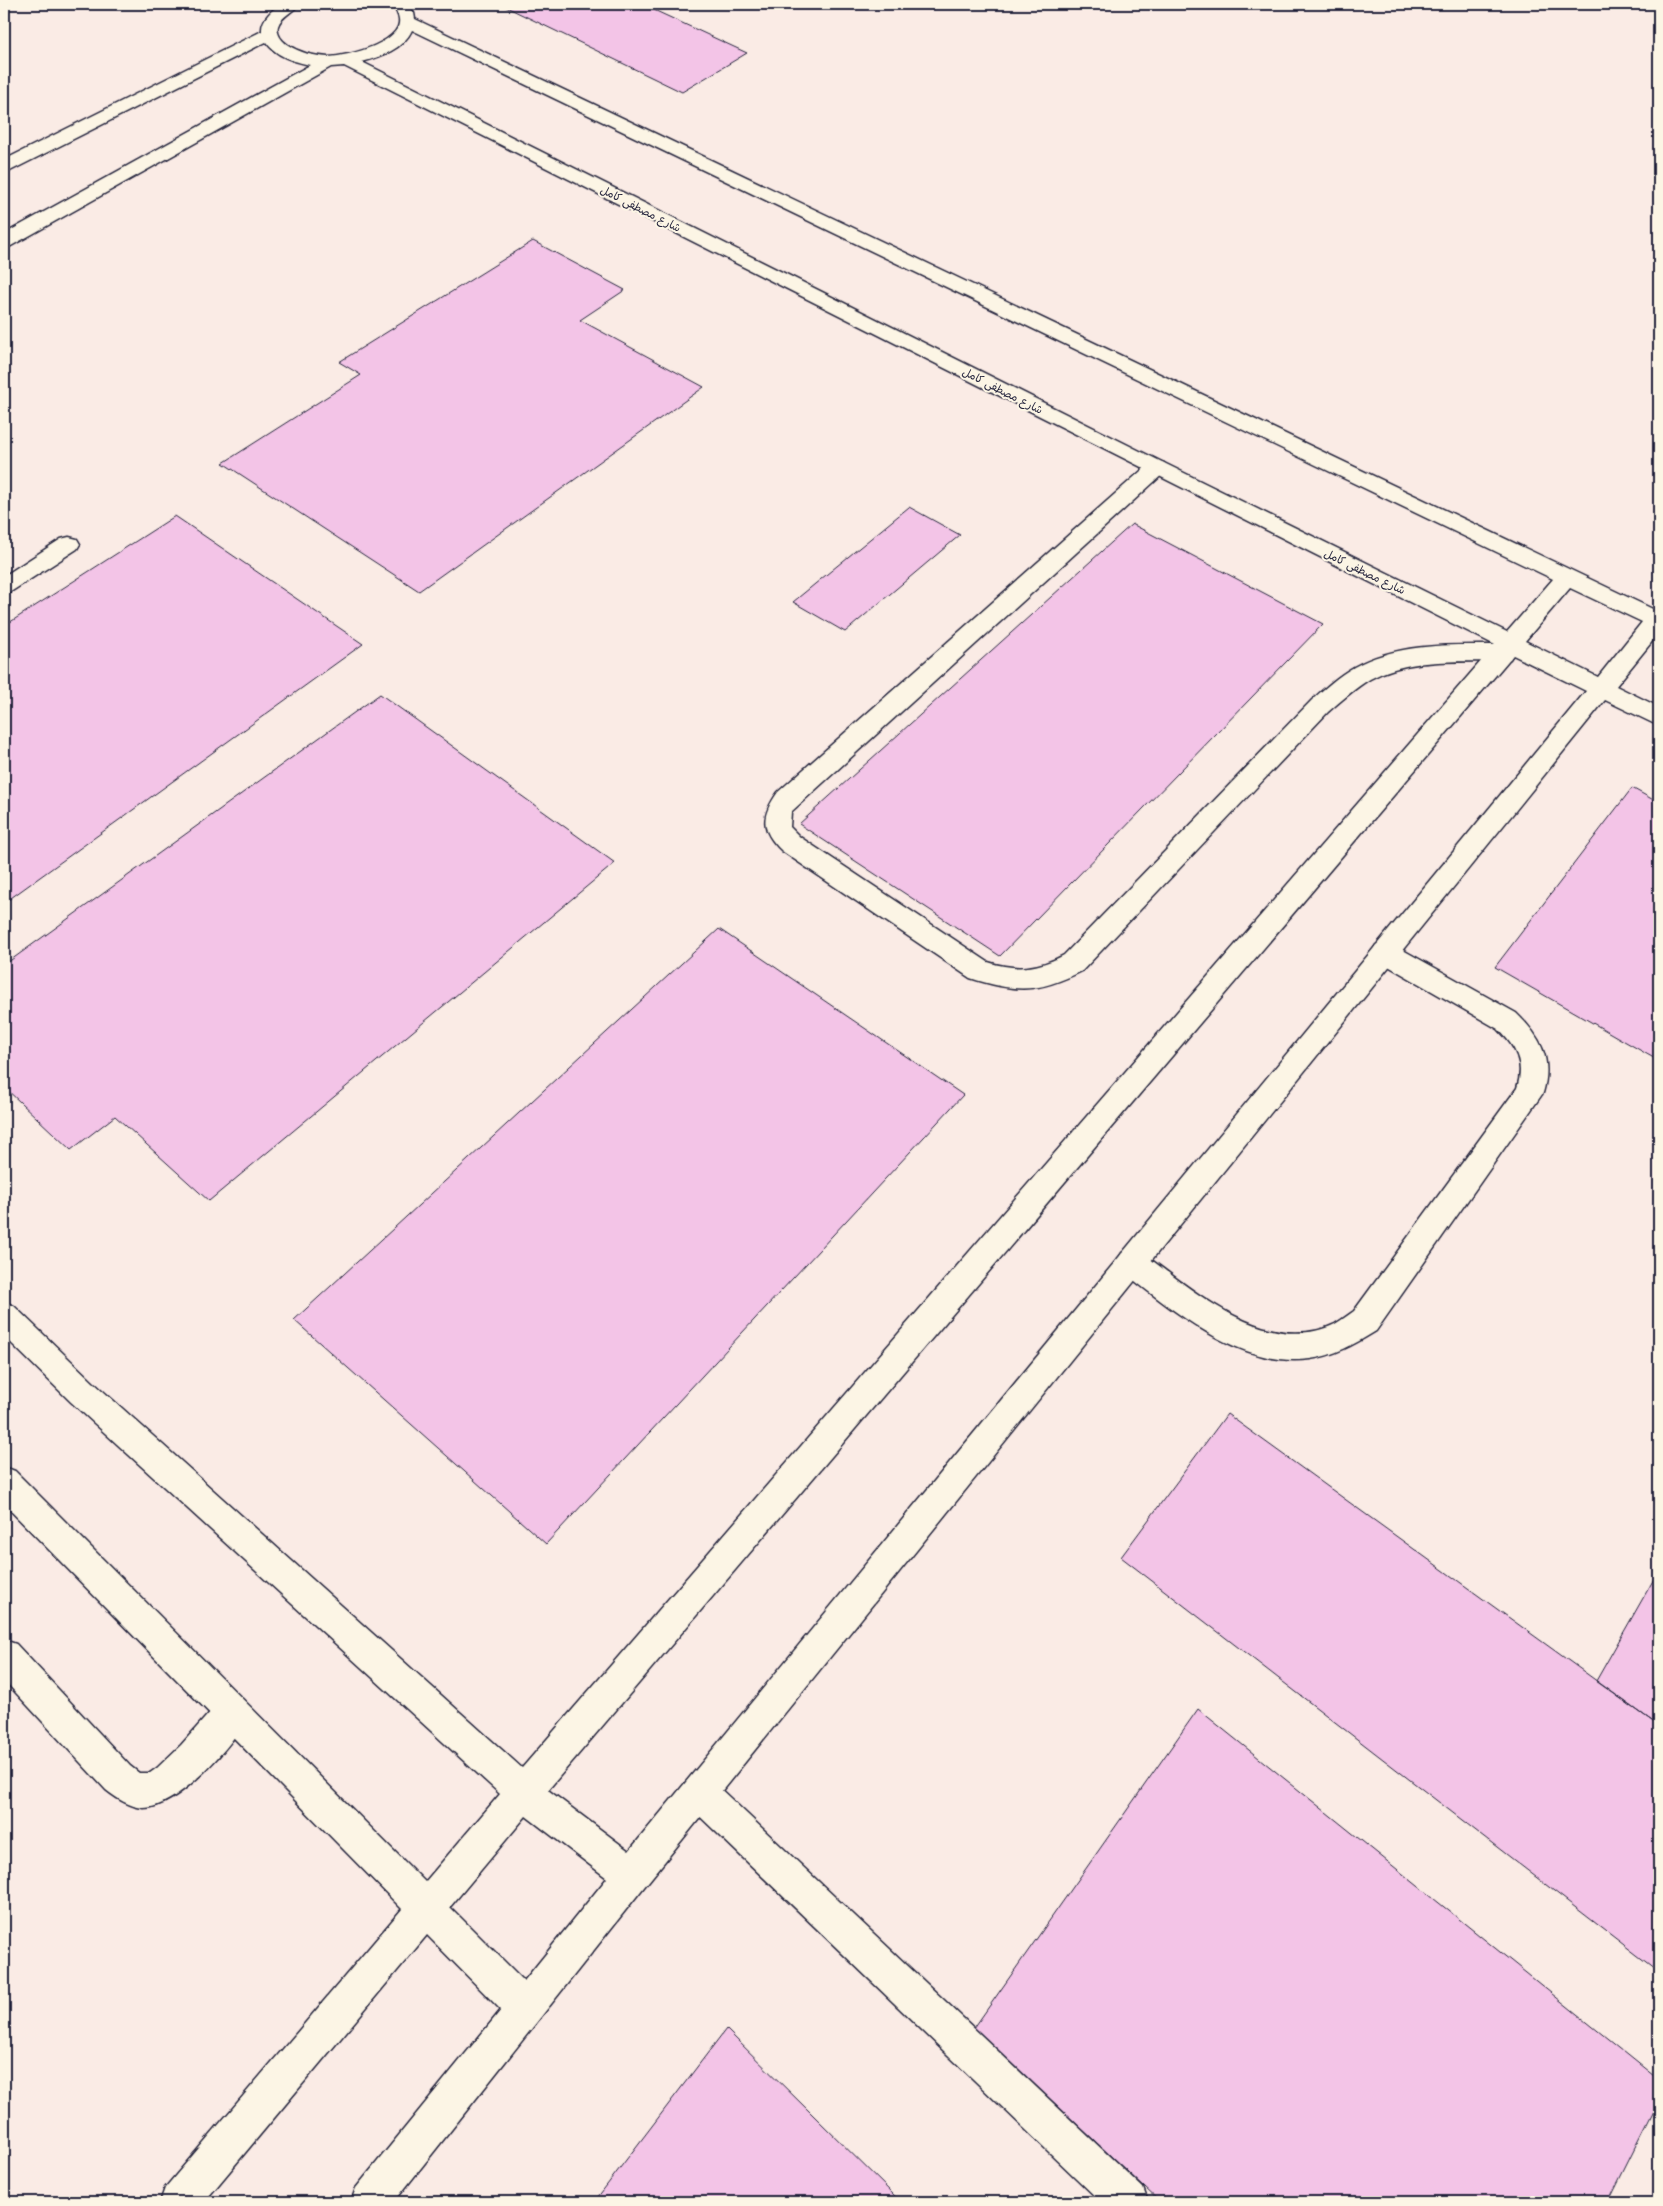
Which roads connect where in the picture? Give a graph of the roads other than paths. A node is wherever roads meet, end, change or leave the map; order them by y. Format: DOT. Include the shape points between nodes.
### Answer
graph roads {
  1 [pos="285,5"];
  2 [pos="404,10"];
  3 [pos="269,34"];
  4 [pos="338,62"];
  5 [pos="4,167"];
  6 [pos="4,242"];
  7 [pos="1157,468"];
  8 [pos="69,544"];
  9 [pos="1568,577"];
  10 [pos="4,586"];
  11 [pos="1658,620"];
  12 [pos="1507,648"];
  13 [pos="1601,688"];
  14 [pos="1659,717"];
  15 [pos="1385,952"];
  16 [pos="1132,1262"];
  17 [pos="4,1316"];
  18 [pos="4,1482"];
  19 [pos="4,1656"];
  20 [pos="232,1713"];
  21 [pos="523,1792"];
  22 [pos="700,1793"];
  23 [pos="632,1875"];
  24 [pos="426,1908"];
  25 [pos="525,2008"];
  26 [pos="179,2202"];
  27 [pos="370,2202"];
  28 [pos="1129,2202"];
  1 -- 3 [label="street" via="271,22"];
  2 -- 4 [label="street" via="403,34 389,46"];
  2 -- 9 [label="street"];
  3 -- 4 [label="street" via="275,45 288,54"];
  3 -- 5 [label="street"];
  4 -- 6 [label="street"];
  4 -- 7 [label="street, شارع مصطفى كامل"];
  7 -- 12 [label="street, شارع مصطفى كامل"];
  7 -- 12 [label="street" via="787,799 776,818 782,836 791,844 979,970 1003,978 1028,979 1052,975 1073,963 1335,691 1352,678 1389,660 1411,655"];
  8 -- 10 [label="street"];
  9 -- 11 [label="street"];
  9 -- 12 [label="street"];
  11 -- 13 [label="street"];
  12 -- 13 [label="street, شارع مصطفى كامل"];
  12 -- 21 [label="street"];
  13 -- 14 [label="street, شارع مصطفى كامل"];
  13 -- 15 [label="street"];
  15 -- 16 [label="street"];
  15 -- 16 [label="street" via="1506,1021 1521,1034 1535,1065 1529,1093 1365,1321 1339,1337 1308,1345 1274,1345 1240,1336"];
  16 -- 22 [label="street"];
  17 -- 21 [label="street" via="82,1392"];
  18 -- 20 [label="street"];
  19 -- 20 [label="street" via="131,1789 150,1790 165,1784"];
  20 -- 24 [label="street"];
  21 -- 23 [label="street"];
  21 -- 24 [label="street"];
  22 -- 23 [label="street"];
  22 -- 28 [label="street"];
  23 -- 25 [label="street"];
  24 -- 25 [label="street"];
  24 -- 26 [label="street"];
  25 -- 27 [label="street"];
}
